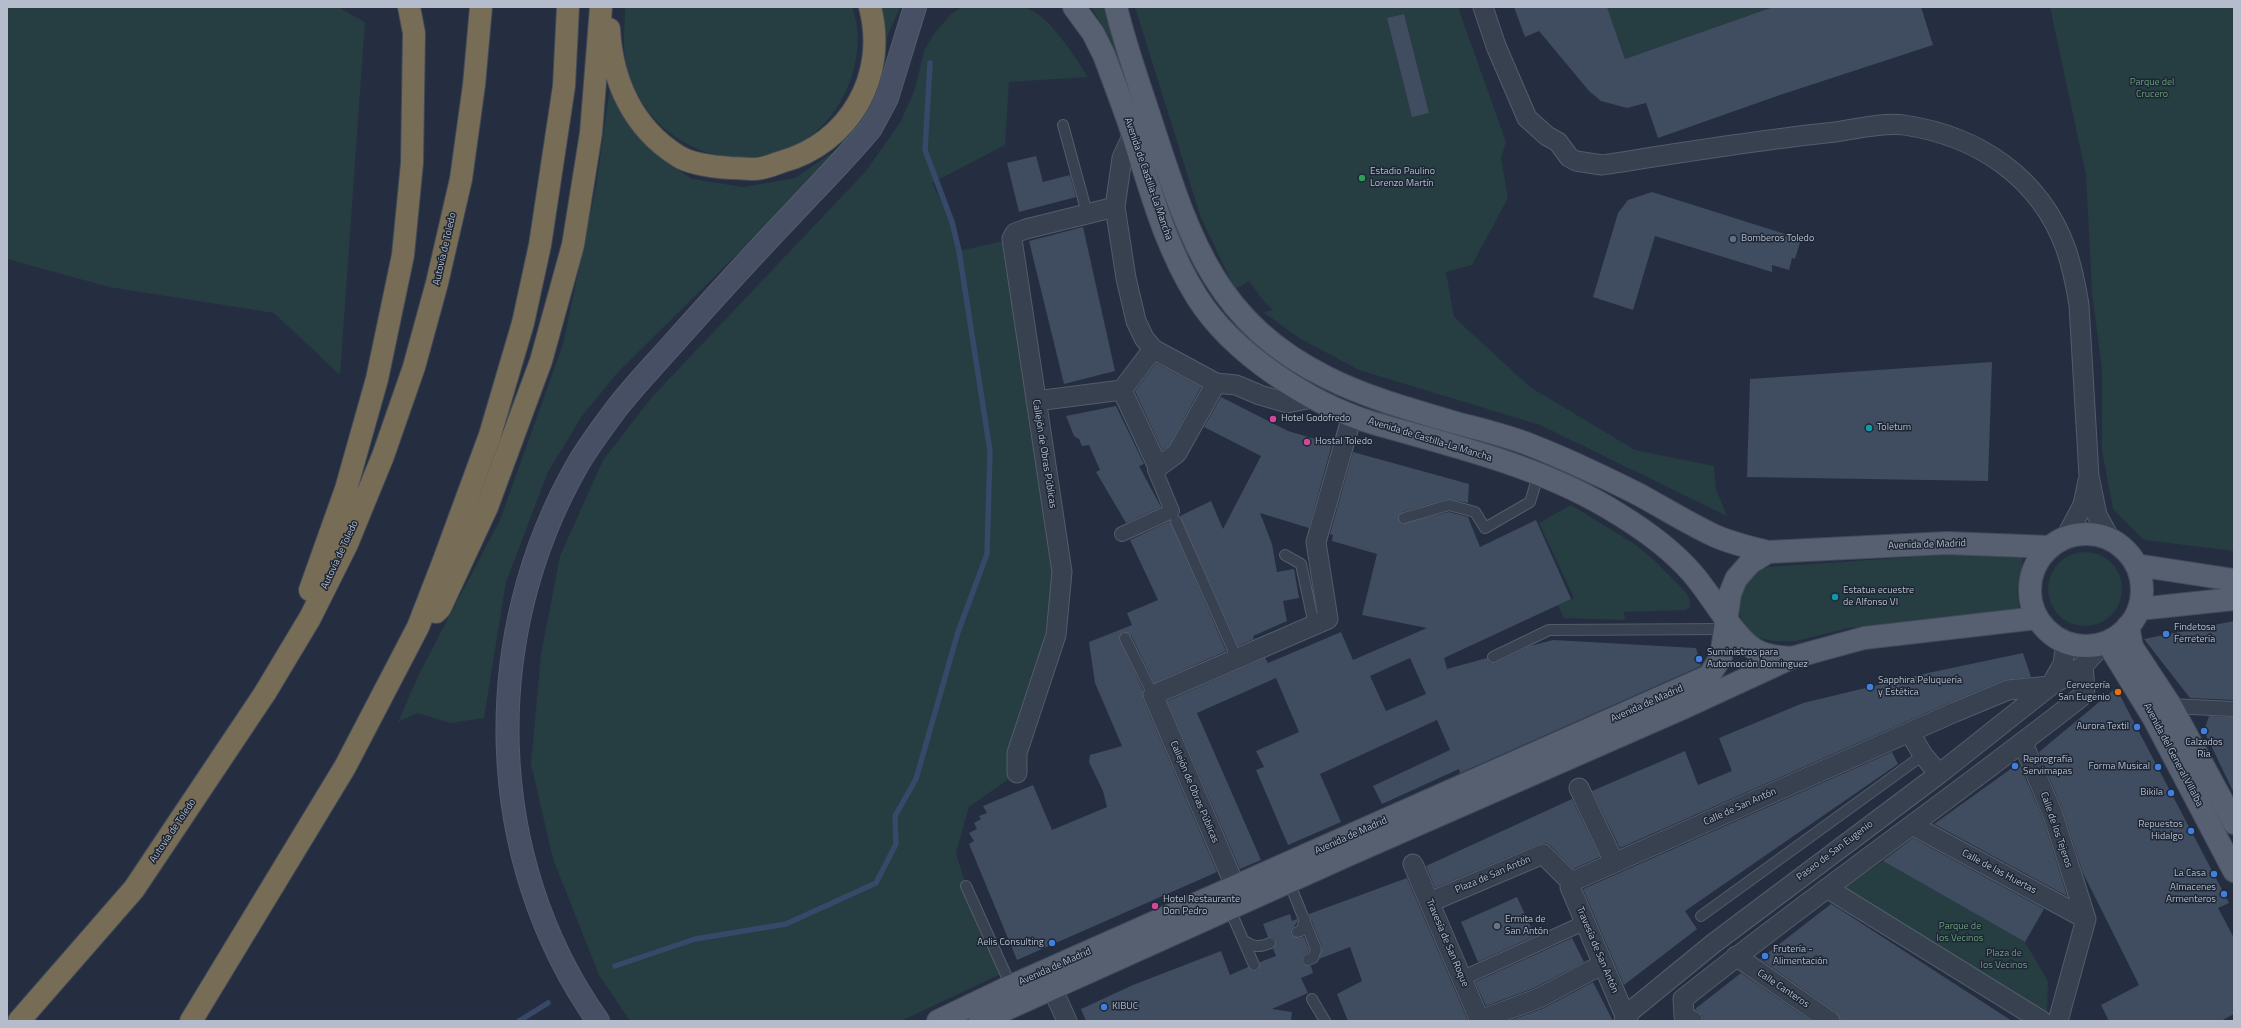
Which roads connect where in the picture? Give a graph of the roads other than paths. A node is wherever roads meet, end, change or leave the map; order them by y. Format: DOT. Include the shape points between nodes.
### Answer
graph roads {
  1 [pos="409,7"];
  2 [pos="481,7"];
  3 [pos="568,7"];
  4 [pos="601,7"];
  5 [pos="608,7"];
  6 [pos="870,7"];
  7 [pos="915,7"];
  8 [pos="930,7"];
  9 [pos="1074,7"];
  10 [pos="1116,7"];
  11 [pos="1483,7"];
  12 [pos="904,40"];
  13 [pos="1063,125"];
  14 [pos="1133,134"];
  15 [pos="1115,207"];
  16 [pos="1088,214"];
  17 [pos="1153,348"];
  18 [pos="1216,383"];
  19 [pos="1122,390"];
  20 [pos="1312,398"];
  21 [pos="1036,401"];
  22 [pos="1352,416"];
  23 [pos="1158,467"];
  24 [pos="1539,474"];
  25 [pos="2089,476"];
  26 [pos="1404,518"];
  27 [pos="1176,521"];
  28 [pos="1122,534"];
  29 [pos="2110,539"];
  30 [pos="2058,542"];
  31 [pos="1768,552"];
  32 [pos="1285,555"];
  33 [pos="2136,565"];
  34 [pos="2234,580"];
  35 [pos="2234,599"];
  36 [pos="2037,618"];
  37 [pos="2134,618"];
  38 [pos="1727,624"];
  39 [pos="1314,625"];
  40 [pos="418,627"];
  41 [pos="1125,638"];
  42 [pos="2066,642"];
  43 [pos="2105,642"];
  44 [pos="1493,656"];
  45 [pos="1791,658"];
  46 [pos="1237,659"];
  47 [pos="2083,666"];
  48 [pos="2050,686"];
  49 [pos="265,693"];
  50 [pos="1153,696"];
  51 [pos="2171,706"];
  52 [pos="2234,709"];
  53 [pos="1910,733"];
  54 [pos="2023,743"];
  55 [pos="1923,755"];
  56 [pos="1017,773"];
  57 [pos="1939,774"];
  58 [pos="1579,788"];
  59 [pos="2234,823"];
  60 [pos="1912,825"];
  61 [pos="1614,862"];
  62 [pos="1413,864"];
  63 [pos="2234,871"];
  64 [pos="1289,882"];
  65 [pos="1571,882"];
  66 [pos="966,886"];
  67 [pos="1236,888"];
  68 [pos="1827,888"];
  69 [pos="1430,902"];
  70 [pos="1223,912"];
  71 [pos="1700,916"];
  72 [pos="2086,919"];
  73 [pos="1305,920"];
  74 [pos="1586,922"];
  75 [pos="1297,932"];
  76 [pos="1243,940"];
  77 [pos="1270,943"];
  78 [pos="1736,956"];
  79 [pos="1308,960"];
  80 [pos="1603,964"];
  81 [pos="1254,965"];
  82 [pos="1461,979"];
  83 [pos="1011,986"];
  84 [pos="1052,988"];
  85 [pos="1312,999"];
  86 [pos="1625,1019"];
  87 [pos="597,1020"];
  88 [pos="19,1021"];
  89 [pos="190,1021"];
  90 [pos="938,1021"];
  91 [pos="980,1021"];
  92 [pos="1067,1021"];
  93 [pos="1325,1021"];
  94 [pos="1480,1021"];
  95 [pos="1693,1021"];
  96 [pos="1830,1021"];
  97 [pos="2042,1021"];
  98 [pos="2058,1021"];
  1 -- 49 [label="highway" via="414,33 412,163 402,255 377,379 346,489 313,583 281,648"];
  2 -- 49 [label="highway, Autovía de Toledo" via="474,85 461,179 414,367 383,456 347,544 310,618"];
  3 -- 40 [label="highway" via="564,86 540,245 523,323 490,435"];
  4 -- 40 [label="highway" via="591,133 586,163 572,245 542,361 487,507 440,608"];
  5 -- 6 [label="highway" via="610,52 625,99 647,133 679,157 715,167 756,169 794,158 823,142 846,122 861,99 872,71 875,49 874,23"];
  7 -- 12 [label="main road"];
  8 -- 12 [label="main road"];
  9 -- 14 [label="main road, Avenida de Castilla-La Mancha" via="1093,33 1104,55"];
  10 -- 31 [label="main road, Avenida de Castilla-La Mancha" via="1166,166 1193,240 1222,290 1261,333 1297,361 1368,395 1529,444 1564,458 1712,535"];
  11 -- 25 [label="street" via="1496,46 1527,118 1558,142 1569,157 1576,161 1602,165 1791,136 1904,124 1953,138 1985,152 2007,167 2031,187 2049,215 2066,249 2074,279 2079,305"];
  12 -- 87 [label="main road" via="887,98 871,128 704,308 618,407 578,463 550,518 532,568 518,618 510,662 507,707 508,772 513,809 527,874 544,923 564,966"];
  13 -- 16 [label="lane"];
  14 -- 15 [label="street" via="1122,158"];
  14 -- 20 [label="main road, Avenida de Castilla-La Mancha" via="1159,216 1197,298 1214,319 1258,361"];
  15 -- 16 [label="street, Callejón de Obras Públicas"];
  15 -- 17 [label="street" via="1126,278 1136,321 1144,338"];
  16 -- 21 [label="street, Callejón de Obras Públicas" via="1026,229 1015,233 1012,239"];
  17 -- 18 [label="street"];
  17 -- 19 [label="street"];
  18 -- 20 [label="street" via="1236,385 1287,403"];
  18 -- 23 [label="street" via="1177,453"];
  19 -- 21 [label="street"];
  19 -- 23 [label="street"];
  20 -- 22 [label="main road, Avenida de Castilla-La Mancha"];
  21 -- 56 [label="street, Callejón de Obras Públicas" via="1062,572 1056,635 1017,753"];
  22 -- 24 [label="main road, Avenida de Castilla-La Mancha"];
  22 -- 39 [label="street" via="1316,542 1328,618"];
  23 -- 28 [label="street" via="1155,470 1172,511"];
  24 -- 26 [label="lane" via="1530,502 1485,528 1475,512 1449,505"];
  24 -- 38 [label="main road, Avenida de Castilla-La Mancha" via="1620,514 1658,541 1692,572"];
  25 -- 29 [label="street" via="2097,515"];
  25 -- 30 [label="street" via="2083,505"];
  27 -- 46 [label="lane"];
  29 -- 30 [label="main road" via="2095,534 2080,534"];
  29 -- 33 [label="main road" via="2130,554"];
  30 -- 31 [label="main road, Avenida de Madrid" via="1947,543"];
  30 -- 36 [label="main road" via="2037,562 2031,580 2031,599"];
  31 -- 38 [label="main road, Avenida de Madrid" via="1750,563 1736,579 1730,594"];
  32 -- 39 [label="lane" via="1301,564"];
  33 -- 34 [label="main road"];
  33 -- 37 [label="main road" via="2142,593"];
  35 -- 37 [label="main road"];
  36 -- 42 [label="main road" via="2045,628"];
  36 -- 45 [label="main road, Avenida de Madrid" via="1864,638"];
  37 -- 43 [label="main road"];
  37 -- 51 [label="main road, Avenida del General Villalba" via="2132,647"];
  38 -- 44 [label="lane" via="1549,630"];
  38 -- 45 [label="main road, Avenida de Madrid" via="1755,650"];
  38 -- 67 [label="main road, Avenida de Madrid" via="1721,657 1709,676"];
  39 -- 46 [label="street"];
  40 -- 89 [label="highway" via="344,767"];
  41 -- 50 [label="lane, Callejón de Obras Públicas"];
  42 -- 43 [label="main road" via="2091,646"];
  42 -- 48 [label="street, Paseo de San Eugenio" via="2063,664"];
  43 -- 47 [label="street, Paseo de San Eugenio"];
  43 -- 63 [label="main road, Avenida del General Villalba" via="2153,717"];
  45 -- 64 [label="main road, Avenida de Madrid"];
  46 -- 50 [label="street"];
  47 -- 48 [label="street, Paseo de San Eugenio"];
  47 -- 54 [label="street" via="2085,689 2081,697"];
  48 -- 53 [label="street, Calle de San Antón" via="2008,690"];
  48 -- 57 [label="street, Paseo de San Eugenio"];
  49 -- 88 [label="highway, Autovía de Toledo" via="134,889"];
  50 -- 67 [label="street, Callejón de Obras Públicas"];
  51 -- 52 [label="street"];
  51 -- 59 [label="main road, Avenida del General Villalba"];
  53 -- 55 [label="street"];
  53 -- 61 [label="street, Calle de San Antón"];
  54 -- 60 [label="street"];
  54 -- 72 [label="street, Calle de los Tejeros" via="2053,815"];
  55 -- 57 [label="street"];
  55 -- 71 [label="lane"];
  57 -- 86 [label="street, Paseo de San Eugenio" via="1714,943 1632,1010"];
  58 -- 61 [label="street"];
  60 -- 68 [label="street"];
  60 -- 72 [label="street, Calle de las Huertas"];
  61 -- 65 [label="street, Calle de San Antón"];
  62 -- 69 [label="street, Travesía de San Roque"];
  64 -- 70 [label="main road, Avenida de Madrid"];
  64 -- 73 [label="lane"];
  65 -- 69 [label="street, Plaza de San Antón" via="1543,854"];
  65 -- 74 [label="street, Travesía de San Antón" via="1570,887"];
  66 -- 83 [label="lane"];
  67 -- 83 [label="main road, Avenida de Madrid"];
  68 -- 78 [label="street"];
  68 -- 97 [label="street"];
  69 -- 82 [label="street, Travesía de San Roque"];
  70 -- 76 [label="lane" via="1230,914 1234,919"];
  70 -- 84 [label="main road, Avenida de Madrid"];
  72 -- 98 [label="street"];
  73 -- 75 [label="lane" via="1302,930"];
  73 -- 79 [label="lane" via="1316,949 1313,958"];
  74 -- 80 [label="street, Travesía de San Antón"];
  74 -- 82 [label="street"];
  76 -- 77 [label="lane" via="1252,947 1262,947"];
  76 -- 81 [label="lane"];
  78 -- 95 [label="street" via="1683,999 1684,1016"];
  78 -- 96 [label="street, Calle Canteros"];
  80 -- 86 [label="street, Travesía de San Antón"];
  80 -- 94 [label="street" via="1539,998"];
  82 -- 94 [label="street, Travesía de San Roque"];
  83 -- 90 [label="main road, Avenida de Madrid"];
  84 -- 91 [label="main road, Avenida de Madrid"];
  84 -- 92 [label="street"];
  85 -- 93 [label="lane"];
}
